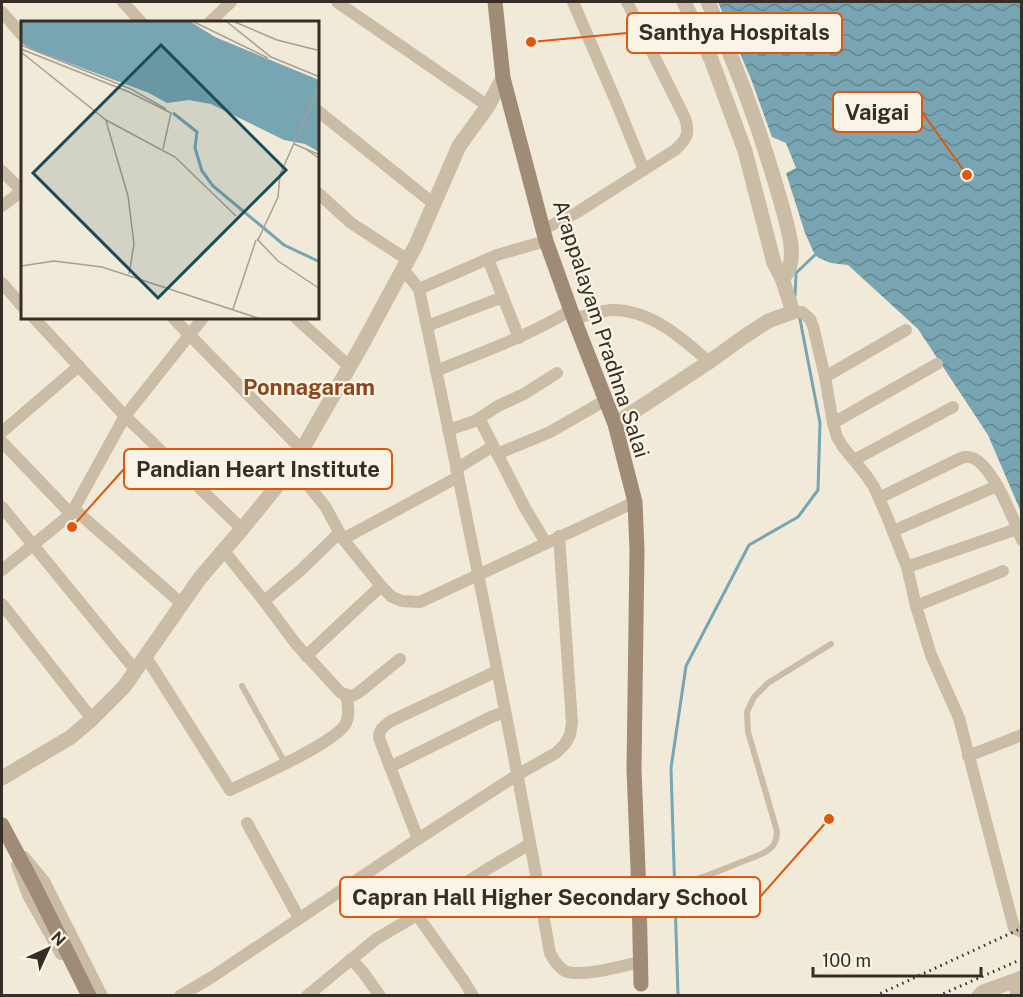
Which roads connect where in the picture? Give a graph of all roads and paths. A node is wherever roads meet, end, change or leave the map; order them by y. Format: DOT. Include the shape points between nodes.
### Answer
graph roads {
  1 [pos="123,2"];
  2 [pos="231,2"];
  3 [pos="337,2"];
  4 [pos="495,2"];
  5 [pos="573,2"];
  6 [pos="627,2"];
  7 [pos="684,2"];
  8 [pos="708,2"];
  9 [pos="2,12"];
  10 [pos="140,21"];
  11 [pos="211,21"];
  12 [pos="21,34"];
  13 [pos="503,78"];
  14 [pos="488,106"];
  15 [pos="320,113"];
  16 [pos="644,170"];
  17 [pos="2,171"];
  18 [pos="21,190"];
  19 [pos="21,192"];
  20 [pos="320,195"];
  21 [pos="434,204"];
  22 [pos="2,207"];
  23 [pos="545,235"];
  24 [pos="488,259"];
  25 [pos="405,265"];
  26 [pos="782,278"];
  27 [pos="2,283"];
  28 [pos="419,289"];
  29 [pos="503,297"];
  30 [pos="21,305"];
  31 [pos="796,312"];
  32 [pos="573,314"];
  33 [pos="36,320"];
  34 [pos="175,320"];
  35 [pos="201,320"];
  36 [pos="298,320"];
  37 [pos="427,326"];
  38 [pos="906,330"];
  39 [pos="190,334"];
  40 [pos="519,338"];
  41 [pos="709,362"];
  42 [pos="937,364"];
  43 [pos="79,366"];
  44 [pos="350,367"];
  45 [pos="436,371"];
  46 [pos="556,373"];
  47 [pos="825,377"];
  48 [pos="606,400"];
  49 [pos="953,407"];
  50 [pos="125,416"];
  51 [pos="479,418"];
  52 [pos="832,423"];
  53 [pos="615,424"];
  54 [pos="448,430"];
  55 [pos="2,432"];
  56 [pos="2,442"];
  57 [pos="302,450"];
  58 [pos="495,450"];
  59 [pos="854,460"];
  60 [pos="291,469"];
  61 [pos="457,473"];
  62 [pos="997,486"];
  63 [pos="879,498"];
  64 [pos="635,502"];
  65 [pos="2,507"];
  66 [pos="72,512"];
  67 [pos="242,529"];
  68 [pos="893,531"];
  69 [pos="1019,534"];
  70 [pos="341,536"];
  71 [pos="559,536"];
  72 [pos="546,543"];
  73 [pos="33,545"];
  74 [pos="224,551"];
  75 [pos="907,567"];
  76 [pos="2,570"];
  77 [pos="1003,571"];
  78 [pos="478,574"];
  79 [pos="381,586"];
  80 [pos="264,601"];
  81 [pos="2,604"];
  82 [pos="182,604"];
  83 [pos="916,606"];
  84 [pos="831,644"];
  85 [pos="306,656"];
  86 [pos="146,657"];
  87 [pos="400,659"];
  88 [pos="136,671"];
  89 [pos="497,671"];
  90 [pos="242,686"];
  91 [pos="346,695"];
  92 [pos="505,712"];
  93 [pos="92,719"];
  94 [pos="1022,735"];
  95 [pos="968,756"];
  96 [pos="285,763"];
  97 [pos="390,767"];
  98 [pos="517,775"];
  99 [pos="2,778"];
  100 [pos="247,823"];
  101 [pos="4,829"];
  102 [pos="418,839"];
  103 [pos="531,844"];
  104 [pos="639,894"];
  105 [pos="417,915"];
  106 [pos="299,918"];
  107 [pos="1022,932"];
  108 [pos="351,959"];
  109 [pos="640,962"];
  110 [pos="641,984"];
  111 [pos="1017,985"];
  112 [pos="81,996"];
  113 [pos="89,996"];
  114 [pos="102,996"];
  115 [pos="180,996"];
  116 [pos="307,996"];
  117 [pos="380,996"];
  118 [pos="473,996"];
  119 [pos="979,996"];
  1 -- 10 [label="street"];
  2 -- 11 [label="street"];
  3 -- 14 [label="street"];
  4 -- 13 [label="main road, Arappalayam Pradhna Salai"];
  5 -- 16 [label="street"];
  6 -- 16 [label="street" via="688,127 684,142"];
  7 -- 26 [label="street" via="711,59 745,151 774,263"];
  8 -- 26 [label="street" via="736,65 786,220 791,265"];
  9 -- 12 [label="street"];
  13 -- 14 [label="street"];
  13 -- 23 [label="main road, Arappalayam Pradhna Salai"];
  14 -- 21 [label="street" via="459,146"];
  15 -- 21 [label="street"];
  16 -- 23 [label="street"];
  17 -- 18 [label="street"];
  19 -- 22 [label="street"];
  20 -- 25 [label="street"];
  21 -- 25 [label="street"];
  23 -- 24 [label="street"];
  23 -- 32 [label="main road, Arappalayam Pradhna Salai"];
  24 -- 28 [label="street"];
  24 -- 29 [label="street"];
  25 -- 28 [label="street"];
  25 -- 44 [label="street"];
  26 -- 31 [label="street"];
  27 -- 30 [label="street"];
  28 -- 37 [label="street"];
  29 -- 37 [label="street"];
  29 -- 40 [label="street"];
  31 -- 41 [label="street" via="768,321"];
  31 -- 47 [label="street" via="810,319"];
  32 -- 40 [label="street"];
  32 -- 41 [label="street" via="631,312 681,338"];
  32 -- 48 [label="main road, Arappalayam Pradhna Salai"];
  33 -- 43 [label="street"];
  34 -- 39 [label="street"];
  35 -- 39 [label="street"];
  36 -- 44 [label="street"];
  37 -- 45 [label="street"];
  38 -- 47 [label="street"];
  39 -- 50 [label="street"];
  39 -- 57 [label="street"];
  40 -- 45 [label="street"];
  41 -- 53 [label="street"];
  42 -- 52 [label="street"];
  43 -- 50 [label="street"];
  43 -- 55 [label="street"];
  44 -- 57 [label="street"];
  45 -- 54 [label="street"];
  46 -- 51 [label="street"];
  47 -- 52 [label="street"];
  48 -- 53 [label="main road, Arappalayam Pradhna Salai"];
  48 -- 58 [label="street" via="550,432"];
  49 -- 59 [label="street"];
  50 -- 66 [label="street"];
  50 -- 67 [label="street"];
  51 -- 54 [label="street"];
  51 -- 58 [label="street"];
  52 -- 59 [label="street"];
  53 -- 64 [label="main road, Arappalayam Pradhna Salai"];
  54 -- 61 [label="street"];
  56 -- 66 [label="street"];
  57 -- 60 [label="street"];
  58 -- 61 [label="street"];
  58 -- 72 [label="street"];
  59 -- 63 [label="street"];
  60 -- 67 [label="street"];
  60 -- 70 [label="street" via="325,506"];
  61 -- 70 [label="street"];
  61 -- 78 [label="street"];
  62 -- 63 [label="street" via="989,471 969,457"];
  62 -- 68 [label="street"];
  62 -- 69 [label="street"];
  63 -- 68 [label="street"];
  64 -- 71 [label="street"];
  64 -- 104 [label="main road, Arappalayam Pradhna Salai" via="634,770"];
  65 -- 73 [label="street"];
  66 -- 73 [label="street"];
  66 -- 82 [label="street"];
  67 -- 74 [label="street"];
  68 -- 75 [label="street"];
  69 -- 75 [label="street"];
  70 -- 79 [label="street"];
  70 -- 80 [label="street"];
  71 -- 72 [label="street"];
  71 -- 98 [label="street" via="570,735 556,753"];
  72 -- 78 [label="street"];
  73 -- 76 [label="street"];
  73 -- 88 [label="street"];
  74 -- 80 [label="street"];
  74 -- 82 [label="street"];
  75 -- 83 [label="street"];
  77 -- 83 [label="street"];
  78 -- 79 [label="street" via="420,602 392,597"];
  78 -- 89 [label="street"];
  79 -- 85 [label="street"];
  80 -- 85 [label="street"];
  81 -- 93 [label="street"];
  82 -- 86 [label="street"];
  83 -- 95 [label="street" via="931,655 959,718"];
  84 -- 104 [label="lane" via="768,683 754,697 747,712 748,732 777,831 771,848 680,886"];
  85 -- 91 [label="street"];
  86 -- 88 [label="street"];
  86 -- 96 [label="street" via="230,790"];
  87 -- 91 [label="street" via="358,693"];
  88 -- 93 [label="street"];
  89 -- 92 [label="street"];
  89 -- 97 [label="street" via="381,728 379,738"];
  90 -- 96 [label="lane"];
  91 -- 96 [label="street" via="347,721 342,730"];
  92 -- 97 [label="street"];
  92 -- 98 [label="street"];
  93 -- 99 [label="street"];
  94 -- 95 [label="street"];
  95 -- 107 [label="street" via="1014,928"];
  97 -- 102 [label="street"];
  98 -- 102 [label="street"];
  98 -- 103 [label="street"];
  100 -- 106 [label="street"];
  101 -- 112 [label="street" via="28,895"];
  101 -- 113 [label="main road"];
  101 -- 114 [label="street" via="44,881"];
  102 -- 106 [label="street"];
  103 -- 105 [label="street"];
  103 -- 109 [label="street" via="550,954 556,964 572,974"];
  104 -- 109 [label="main road, Arappalayam Pradhna Salai"];
  105 -- 108 [label="street"];
  105 -- 118 [label="street"];
  106 -- 115 [label="street"];
  108 -- 116 [label="street"];
  108 -- 117 [label="street"];
  109 -- 110 [label="main road, Arappalayam Pradhna Salai"];
  111 -- 119 [label="street"];
}
